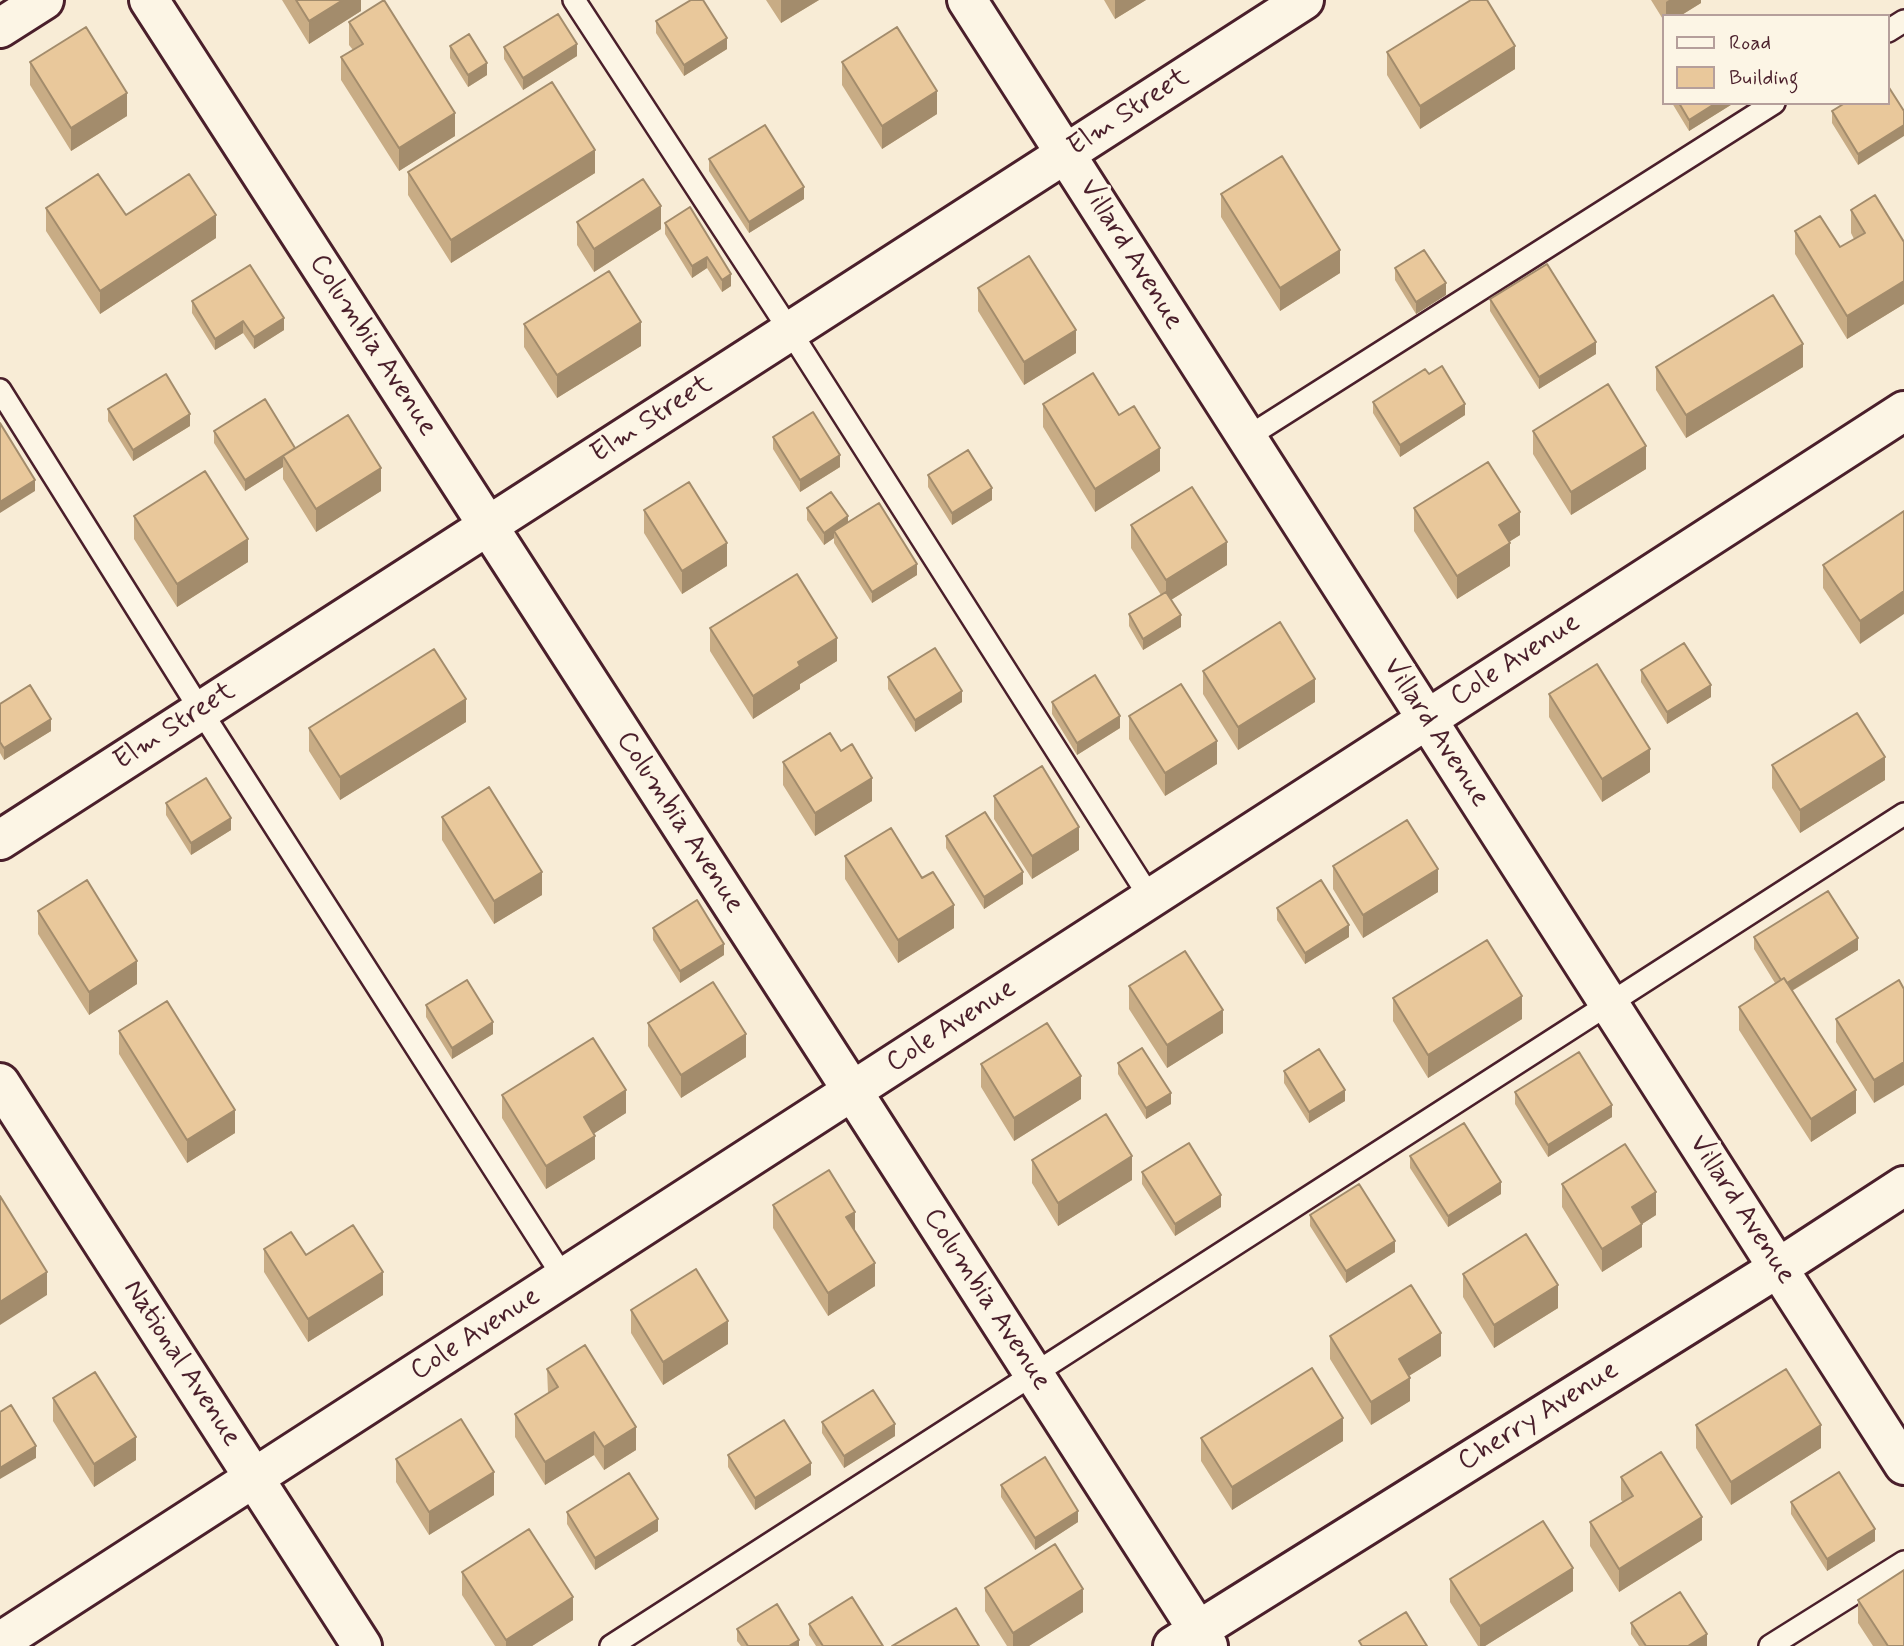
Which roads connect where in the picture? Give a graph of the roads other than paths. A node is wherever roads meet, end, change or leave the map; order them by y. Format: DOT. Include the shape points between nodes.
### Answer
graph roads {
  1 [pos="44,0"];
  2 [pos="149,0"];
  3 [pos="574,0"];
  4 [pos="967,0"];
  5 [pos="1304,0"];
  6 [pos="0,28"];
  7 [pos="1771,105"];
  8 [pos="1065,154"];
  9 [pos="790,331"];
  10 [pos="0,390"];
  11 [pos="1904,411"];
  12 [pos="1246,438"];
  13 [pos="488,526"];
  14 [pos="201,711"];
  15 [pos="1427,719"];
  16 [pos="1904,814"];
  17 [pos="0,841"];
  18 [pos="1151,899"];
  19 [pos="1609,1005"];
  20 [pos="0,1083"];
  21 [pos="853,1092"];
  22 [pos="1904,1186"];
  23 [pos="1778,1268"];
  24 [pos="564,1278"];
  25 [pos="1033,1374"];
  26 [pos="1904,1465"];
  27 [pos="254,1478"];
  28 [pos="1904,1562"];
  29 [pos="1193,1641"];
  30 [pos="0,1642"];
  31 [pos="362,1646"];
  32 [pos="611,1646"];
  33 [pos="1770,1646"];
  1 -- 6 [label="street"];
  2 -- 13 [label="street, Columbia Avenue"];
  3 -- 9 [label="lane"];
  4 -- 8 [label="street, Villard Avenue"];
  5 -- 8 [label="street, Elm Street"];
  7 -- 12 [label="lane"];
  8 -- 9 [label="street, Elm Street"];
  8 -- 12 [label="street, Villard Avenue"];
  9 -- 13 [label="street, Elm Street"];
  9 -- 18 [label="lane"];
  10 -- 14 [label="lane"];
  11 -- 15 [label="street, Cole Avenue"];
  12 -- 15 [label="street, Villard Avenue"];
  13 -- 14 [label="street, Elm Street"];
  13 -- 21 [label="street, Columbia Avenue"];
  14 -- 17 [label="street, Elm Street"];
  14 -- 24 [label="lane"];
  15 -- 18 [label="street, Cole Avenue"];
  15 -- 19 [label="street, Villard Avenue"];
  16 -- 19 [label="lane"];
  18 -- 21 [label="street, Cole Avenue"];
  19 -- 23 [label="street, Villard Avenue"];
  19 -- 25 [label="lane"];
  20 -- 27 [label="street, National Avenue"];
  21 -- 24 [label="street, Cole Avenue"];
  21 -- 25 [label="street, Columbia Avenue"];
  22 -- 23 [label="street, Cherry Avenue"];
  23 -- 26 [label="street, Villard Avenue"];
  23 -- 29 [label="street, Cherry Avenue"];
  24 -- 27 [label="street, Cole Avenue"];
  25 -- 29 [label="street, Columbia Avenue"];
  25 -- 32 [label="lane"];
  27 -- 30 [label="street, Cole Avenue"];
  27 -- 31 [label="street, National Avenue"];
  28 -- 33 [label="lane"];
}
